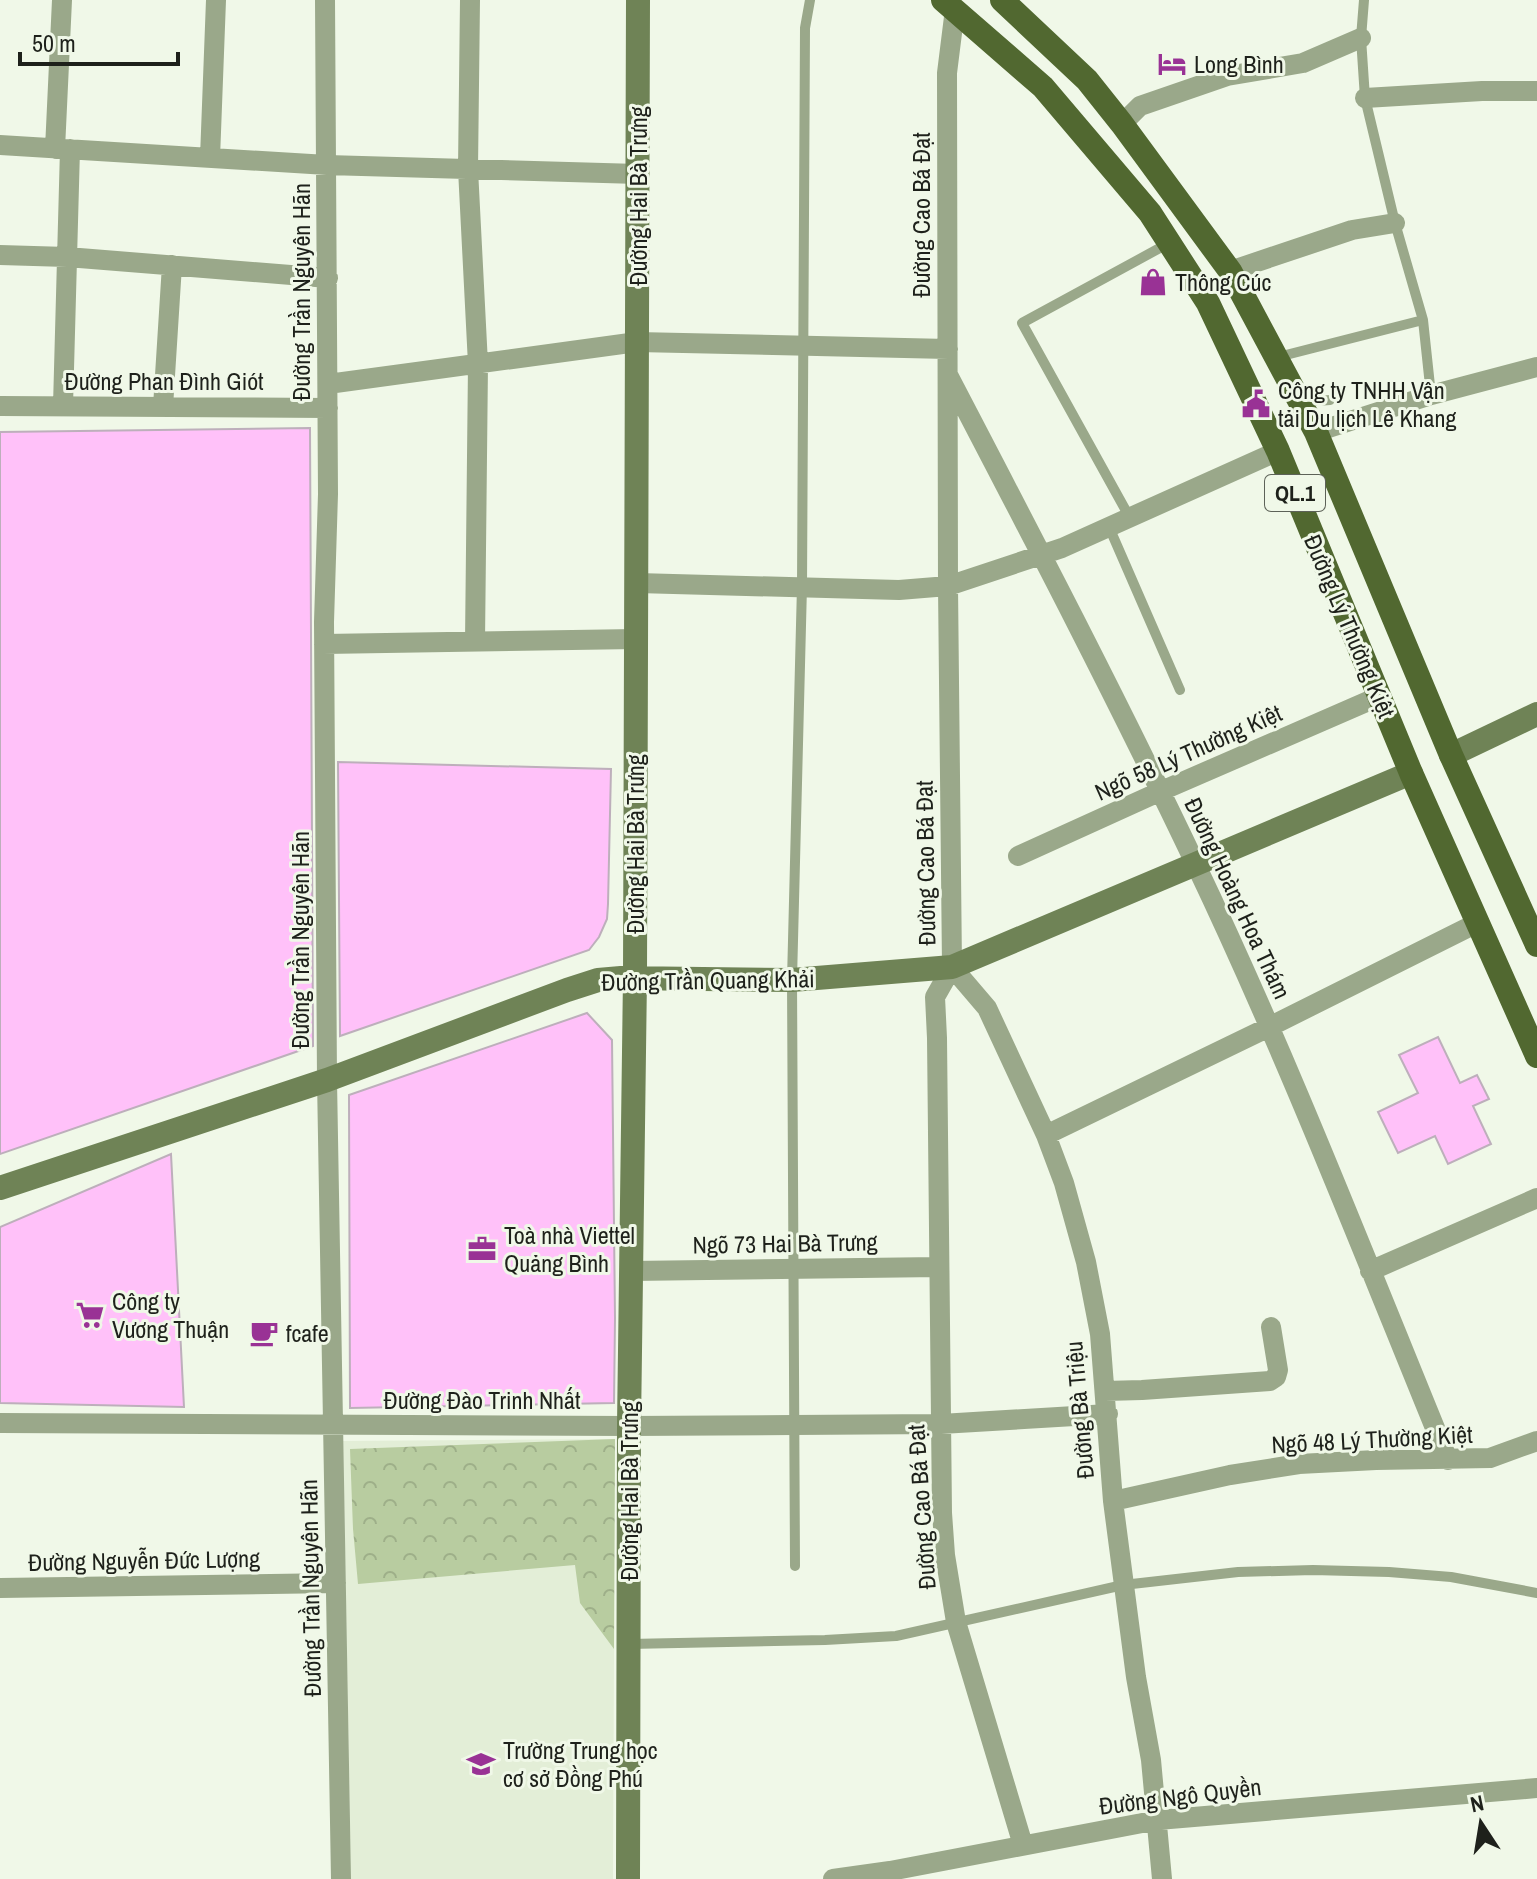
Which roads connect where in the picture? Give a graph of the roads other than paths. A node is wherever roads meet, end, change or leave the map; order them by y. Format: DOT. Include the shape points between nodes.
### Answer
graph roads {
  1 [pos="62,0"];
  2 [pos="216,0"];
  3 [pos="325,0"];
  4 [pos="470,0"];
  5 [pos="638,0"];
  6 [pos="810,0"];
  7 [pos="1002,0"];
  8 [pos="1364,0"];
  9 [pos="949,4"];
  10 [pos="1361,38"];
  11 [pos="1537,91"];
  12 [pos="1365,98"];
  13 [pos="1122,124"];
  14 [pos="0,145"];
  15 [pos="62,149"];
  16 [pos="210,158"];
  17 [pos="327,165"];
  18 [pos="468,169"];
  19 [pos="638,174"];
  20 [pos="1395,223"];
  21 [pos="1169,243"];
  22 [pos="0,255"];
  23 [pos="67,257"];
  24 [pos="172,265"];
  25 [pos="1230,271"];
  26 [pos="328,278"];
  27 [pos="1423,320"];
  28 [pos="637,342"];
  29 [pos="804,347"];
  30 [pos="948,349"];
  31 [pos="1276,358"];
  32 [pos="478,364"];
  33 [pos="1537,367"];
  34 [pos="947,373"];
  35 [pos="328,384"];
  36 [pos="1431,395"];
  37 [pos="1330,400"];
  38 [pos="1300,402"];
  39 [pos="0,406"];
  40 [pos="63,406"];
  41 [pos="163,407"];
  42 [pos="328,408"];
  43 [pos="1316,432"];
  44 [pos="1278,451"];
  45 [pos="1130,518"];
  46 [pos="1109,527"];
  47 [pos="1041,556"];
  48 [pos="637,583"];
  49 [pos="802,586"];
  50 [pos="948,586"];
  51 [pos="636,639"];
  52 [pos="475,642"];
  53 [pos="324,644"];
  54 [pos="1180,690"];
  55 [pos="1380,696"];
  56 [pos="1537,714"];
  57 [pos="1451,755"];
  58 [pos="1411,773"];
  59 [pos="1159,792"];
  60 [pos="1018,856"];
  61 [pos="1195,864"];
  62 [pos="1477,923"];
  63 [pos="1537,945"];
  64 [pos="952,967"];
  65 [pos="635,977"];
  66 [pos="792,980"];
  67 [pos="1269,1027"];
  68 [pos="1537,1056"];
  69 [pos="327,1080"];
  70 [pos="1046,1135"];
  71 [pos="0,1188"];
  72 [pos="1537,1198"];
  73 [pos="939,1267"];
  74 [pos="793,1269"];
  75 [pos="631,1271"];
  76 [pos="1370,1271"];
  77 [pos="1271,1327"];
  78 [pos="1105,1391"];
  79 [pos="1108,1414"];
  80 [pos="0,1423"];
  81 [pos="941,1424"];
  82 [pos="333,1425"];
  83 [pos="793,1425"];
  84 [pos="629,1426"];
  85 [pos="1537,1441"];
  86 [pos="1448,1460"];
  87 [pos="1113,1501"];
  88 [pos="795,1566"];
  89 [pos="336,1583"];
  90 [pos="1123,1585"];
  91 [pos="0,1588"];
  92 [pos="1537,1593"];
  93 [pos="956,1622"];
  94 [pos="629,1644"];
  95 [pos="1537,1788"];
  96 [pos="1158,1820"];
  97 [pos="1023,1845"];
  98 [pos="341,1879"];
  99 [pos="628,1879"];
  100 [pos="833,1879"];
  101 [pos="1162,1879"];
  1 -- 15 [label="street"];
  2 -- 16 [label="street"];
  3 -- 17 [label="street, Đường Trần Nguyên Hãn"];
  4 -- 18 [label="street"];
  5 -- 19 [label="street, Đường Hai Bà Trưng"];
  6 -- 29 [label="lane" via="805,28"];
  7 -- 13 [label="main road, Đường Lý Thường Kiệt / QL.1" via="1087,80"];
  8 -- 10 [label="lane"];
  9 -- 21 [label="main road, Đường Lý Thường Kiệt / QL.1" via="1043,87 1150,213"];
  9 -- 30 [label="street, Đường Cao Bá Đạt"];
  10 -- 12 [label="lane"];
  10 -- 13 [label="street" via="1303,63 1227,76 1140,106"];
  11 -- 12 [label="street"];
  12 -- 20 [label="lane"];
  13 -- 25 [label="main road, Đường Lý Thường Kiệt / QL.1"];
  14 -- 15 [label="street"];
  15 -- 16 [label="street"];
  15 -- 23 [label="street"];
  16 -- 17 [label="street"];
  17 -- 18 [label="street"];
  17 -- 26 [label="street, Đường Trần Nguyên Hãn"];
  18 -- 19 [label="street"];
  18 -- 32 [label="street"];
  19 -- 28 [label="street, Đường Hai Bà Trưng"];
  20 -- 25 [label="street" via="1352,230"];
  20 -- 27 [label="lane"];
  21 -- 44 [label="main road, Đường Lý Thường Kiệt / QL.1" via="1208,303"];
  21 -- 45 [label="lane" via="1022,323"];
  22 -- 23 [label="street"];
  23 -- 24 [label="street"];
  23 -- 40 [label="street"];
  24 -- 26 [label="street"];
  24 -- 41 [label="street"];
  25 -- 31 [label="main road, Đường Lý Thường Kiệt / QL.1"];
  26 -- 35 [label="street, Đường Trần Nguyên Hãn"];
  27 -- 31 [label="lane"];
  27 -- 36 [label="lane"];
  28 -- 29 [label="street"];
  28 -- 32 [label="street"];
  28 -- 48 [label="street, Đường Hai Bà Trưng"];
  29 -- 30 [label="street"];
  29 -- 49 [label="lane"];
  30 -- 34 [label="street, Đường Cao Bá Đạt"];
  31 -- 38 [label="main road, Đường Lý Thường Kiệt / QL.1"];
  32 -- 35 [label="street"];
  32 -- 52 [label="street"];
  33 -- 36 [label="street"];
  34 -- 47 [label="street, Đường Hoàng Hoa Thám"];
  34 -- 50 [label="street, Đường Cao Bá Đạt"];
  35 -- 42 [label="street, Đường Trần Nguyên Hãn"];
  36 -- 43 [label="street"];
  37 -- 38 [label="lane"];
  38 -- 43 [label="main road, Đường Lý Thường Kiệt / QL.1"];
  39 -- 40 [label="street, Đường Phan Đình Giót"];
  40 -- 41 [label="street, Đường Phan Đình Giót"];
  41 -- 42 [label="street, Đường Phan Đình Giót"];
  42 -- 53 [label="street, Đường Trần Nguyên Hãn"];
  43 -- 57 [label="main road, Đường Lý Thường Kiệt / QL.1"];
  44 -- 45 [label="street"];
  44 -- 55 [label="main road, Đường Lý Thường Kiệt / QL.1"];
  45 -- 46 [label="street"];
  46 -- 47 [label="street"];
  46 -- 54 [label="lane"];
  47 -- 50 [label="street"];
  47 -- 59 [label="street, Đường Hoàng Hoa Thám"];
  48 -- 49 [label="street"];
  48 -- 51 [label="street, Đường Hai Bà Trưng"];
  49 -- 50 [label="street"];
  49 -- 66 [label="lane"];
  50 -- 64 [label="street, Đường Cao Bá Đạt"];
  51 -- 52 [label="street"];
  51 -- 65 [label="street, Đường Hai Bà Trưng"];
  52 -- 53 [label="street"];
  53 -- 69 [label="street, Đường Trần Nguyên Hãn"];
  55 -- 58 [label="main road, Đường Lý Thường Kiệt / QL.1"];
  55 -- 59 [label="street, Ngõ 58 Lý Thường Kiệt"];
  56 -- 57 [label="street"];
  57 -- 58 [label="main road"];
  57 -- 63 [label="main road, Đường Lý Thường Kiệt / QL.1"];
  58 -- 61 [label="street, Đường Trần Quang Khải"];
  58 -- 62 [label="main road, Đường Lý Thường Kiệt / QL.1"];
  59 -- 60 [label="street, Ngõ 58 Lý Thường Kiệt"];
  59 -- 61 [label="street, Đường Hoàng Hoa Thám"];
  61 -- 64 [label="street, Đường Trần Quang Khải"];
  61 -- 67 [label="street, Đường Hoàng Hoa Thám"];
  62 -- 67 [label="street"];
  62 -- 68 [label="main road, Đường Lý Thường Kiệt / QL.1"];
  64 -- 66 [label="street, Đường Trần Quang Khải"];
  64 -- 70 [label="street, Đường Bà Triệu" via="987,1008"];
  64 -- 73 [label="street, Đường Cao Bá Đạt" via="935,997"];
  65 -- 66 [label="street, Đường Trần Quang Khải"];
  65 -- 69 [label="street, Đường Trần Quang Khải" via="598,980 567,990"];
  65 -- 75 [label="street, Đường Hai Bà Trưng"];
  66 -- 74 [label="lane"];
  67 -- 70 [label="street"];
  67 -- 76 [label="street, Đường Hoàng Hoa Thám"];
  69 -- 71 [label="street, Đường Trần Quang Khải"];
  69 -- 82 [label="street, Đường Trần Nguyên Hãn"];
  70 -- 78 [label="street, Đường Bà Triệu" via="1086,1262"];
  72 -- 76 [label="street"];
  73 -- 74 [label="street, Ngõ 73 Hai Bà Trưng"];
  73 -- 81 [label="street, Đường Cao Bá Đạt"];
  74 -- 75 [label="street, Ngõ 73 Hai Bà Trưng"];
  74 -- 83 [label="lane"];
  75 -- 84 [label="street, Đường Hai Bà Trưng"];
  76 -- 86 [label="street, Đường Hoàng Hoa Thám"];
  77 -- 78 [label="street" via="1278,1370 1270,1381"];
  78 -- 79 [label="street, Đường Bà Triệu"];
  79 -- 81 [label="street, Đường Đào Trinh Nhất"];
  79 -- 87 [label="street, Đường Bà Triệu"];
  80 -- 82 [label="street, Đường Đào Trinh Nhất"];
  81 -- 83 [label="street, Đường Đào Trinh Nhất"];
  81 -- 93 [label="street, Đường Cao Bá Đạt" via="945,1555"];
  82 -- 84 [label="street, Đường Đào Trinh Nhất"];
  82 -- 89 [label="street, Đường Trần Nguyên Hãn"];
  83 -- 84 [label="street, Đường Đào Trinh Nhất"];
  83 -- 88 [label="lane"];
  84 -- 94 [label="street, Đường Hai Bà Trưng"];
  85 -- 86 [label="street, Ngõ 48 Lý Thường Kiệt" via="1490,1458"];
  86 -- 87 [label="street, Ngõ 48 Lý Thường Kiệt" via="1299,1464"];
  87 -- 90 [label="street, Đường Bà Triệu"];
  89 -- 91 [label="street, Đường Nguyễn Đức Lượng"];
  89 -- 98 [label="street, Đường Trần Nguyên Hãn"];
  90 -- 92 [label="lane" via="1313,1570 1451,1577"];
  90 -- 93 [label="lane"];
  90 -- 96 [label="street, Đường Bà Triệu"];
  93 -- 94 [label="lane" via="896,1636"];
  93 -- 97 [label="street, Đường Cao Bá Đạt"];
  94 -- 99 [label="street, Đường Hai Bà Trưng"];
  95 -- 96 [label="street, Đường Ngô Quyền"];
  96 -- 97 [label="street, Đường Ngô Quyền"];
  96 -- 101 [label="street, Đường Bà Triệu"];
  97 -- 100 [label="street, Đường Ngô Quyền"];
}
